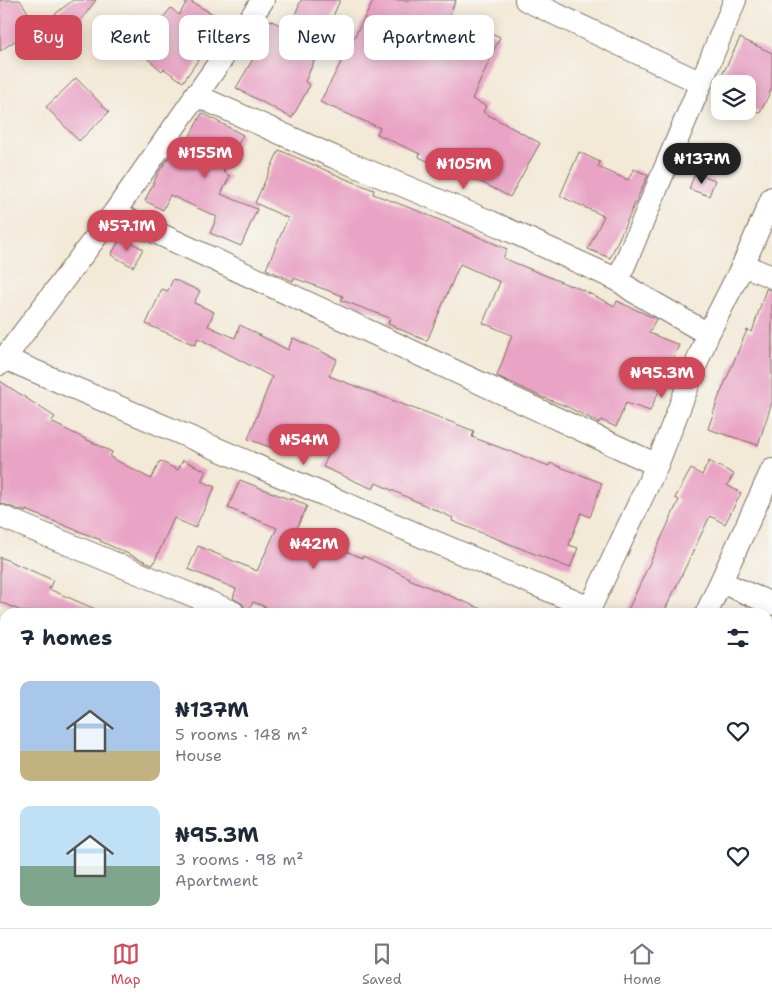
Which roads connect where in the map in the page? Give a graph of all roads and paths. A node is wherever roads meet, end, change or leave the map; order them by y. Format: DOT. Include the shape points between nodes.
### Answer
graph roads {
  1 [pos="264,0"];
  2 [pos="526,0"];
  3 [pos="735,0"];
  4 [pos="701,83"];
  5 [pos="196,95"];
  6 [pos="772,198"];
  7 [pos="114,213"];
  8 [pos="743,265"];
  9 [pos="772,277"];
  10 [pos="618,280"];
  11 [pos="708,334"];
  12 [pos="2,361"];
  13 [pos="656,465"];
  14 [pos="772,470"];
  15 [pos="0,516"];
  16 [pos="721,582"];
  17 [pos="772,604"];
  18 [pos="223,608"];
  19 [pos="585,608"];
  20 [pos="591,608"];
  21 [pos="709,608"];
  1 -- 5 [label="street"];
  2 -- 4 [label="street"];
  3 -- 4 [label="street"];
  4 -- 10 [label="street"];
  5 -- 7 [label="street"];
  5 -- 10 [label="street"];
  6 -- 8 [label="street"];
  7 -- 12 [label="street"];
  7 -- 13 [label="street"];
  8 -- 9 [label="street"];
  8 -- 11 [label="street"];
  10 -- 11 [label="street"];
  11 -- 13 [label="street"];
  12 -- 19 [label="street"];
  13 -- 20 [label="street"];
  14 -- 16 [label="street"];
  15 -- 18 [label="street"];
  16 -- 17 [label="street"];
  16 -- 21 [label="street"];
}
